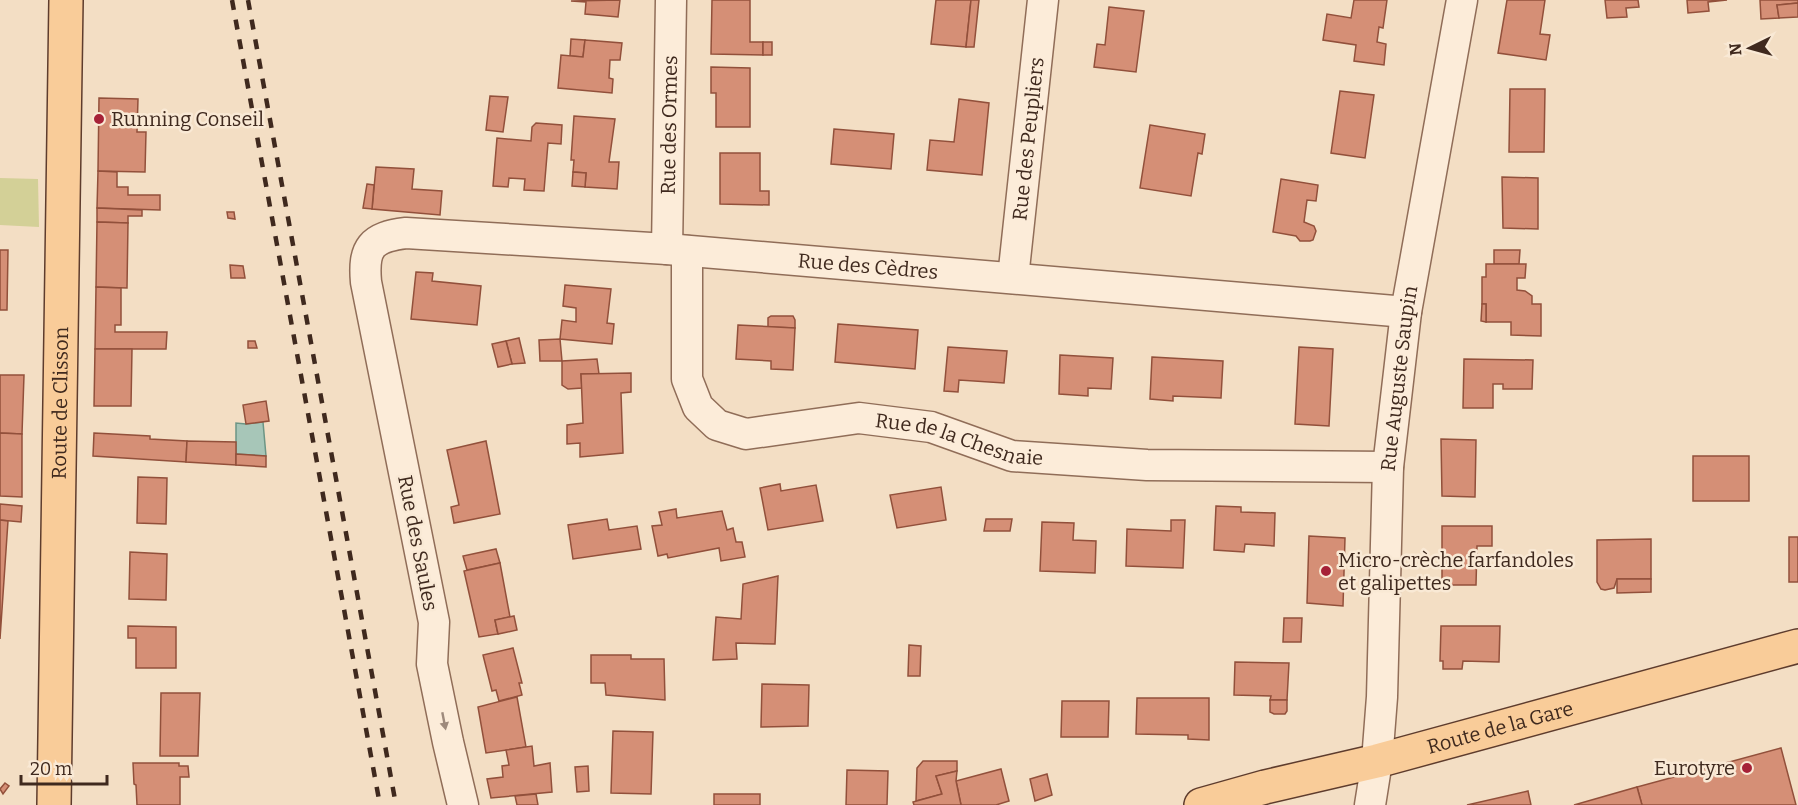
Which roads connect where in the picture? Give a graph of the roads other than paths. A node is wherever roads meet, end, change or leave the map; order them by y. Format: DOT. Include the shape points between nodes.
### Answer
graph roads {
  1 [pos="66,0"];
  2 [pos="670,0"];
  3 [pos="1043,0"];
  4 [pos="1462,0"];
  5 [pos="677,250"];
  6 [pos="1013,278"];
  7 [pos="366,282"];
  8 [pos="1406,312"];
  9 [pos="1388,467"];
  10 [pos="1797,647"];
  11 [pos="1377,761"];
  12 [pos="54,805"];
  13 [pos="463,805"];
  14 [pos="1202,805"];
  15 [pos="1370,805"];
  1 -- 12 [label="main road, Route de Clisson"];
  2 -- 5 [label="street, Rue des Ormes"];
  3 -- 6 [label="street, Rue des Peupliers"];
  4 -- 8 [label="street, Rue Auguste Saupin"];
  5 -- 6 [label="street, Rue des Cèdres"];
  5 -- 7 [label="street, Rue des Cèdres" via="388,235 369,249"];
  5 -- 9 [label="street, Rue de la Chesnaie" via="687,379 698,407 717,425 736,431 746,434 859,418 931,427 1012,456 1147,465"];
  6 -- 8 [label="street, Rue des Cèdres"];
  7 -- 13 [label="street, Rue des Saules, one-way" via="434,622 432,664"];
  8 -- 9 [label="street, Rue Auguste Saupin"];
  9 -- 11 [label="street, Rue Auguste Saupin"];
  10 -- 11 [label="main road, Route de la Gare"];
  11 -- 14 [label="main road, Route de la Gare"];
  11 -- 15 [label="street, Rue Auguste Saupin"];
}
